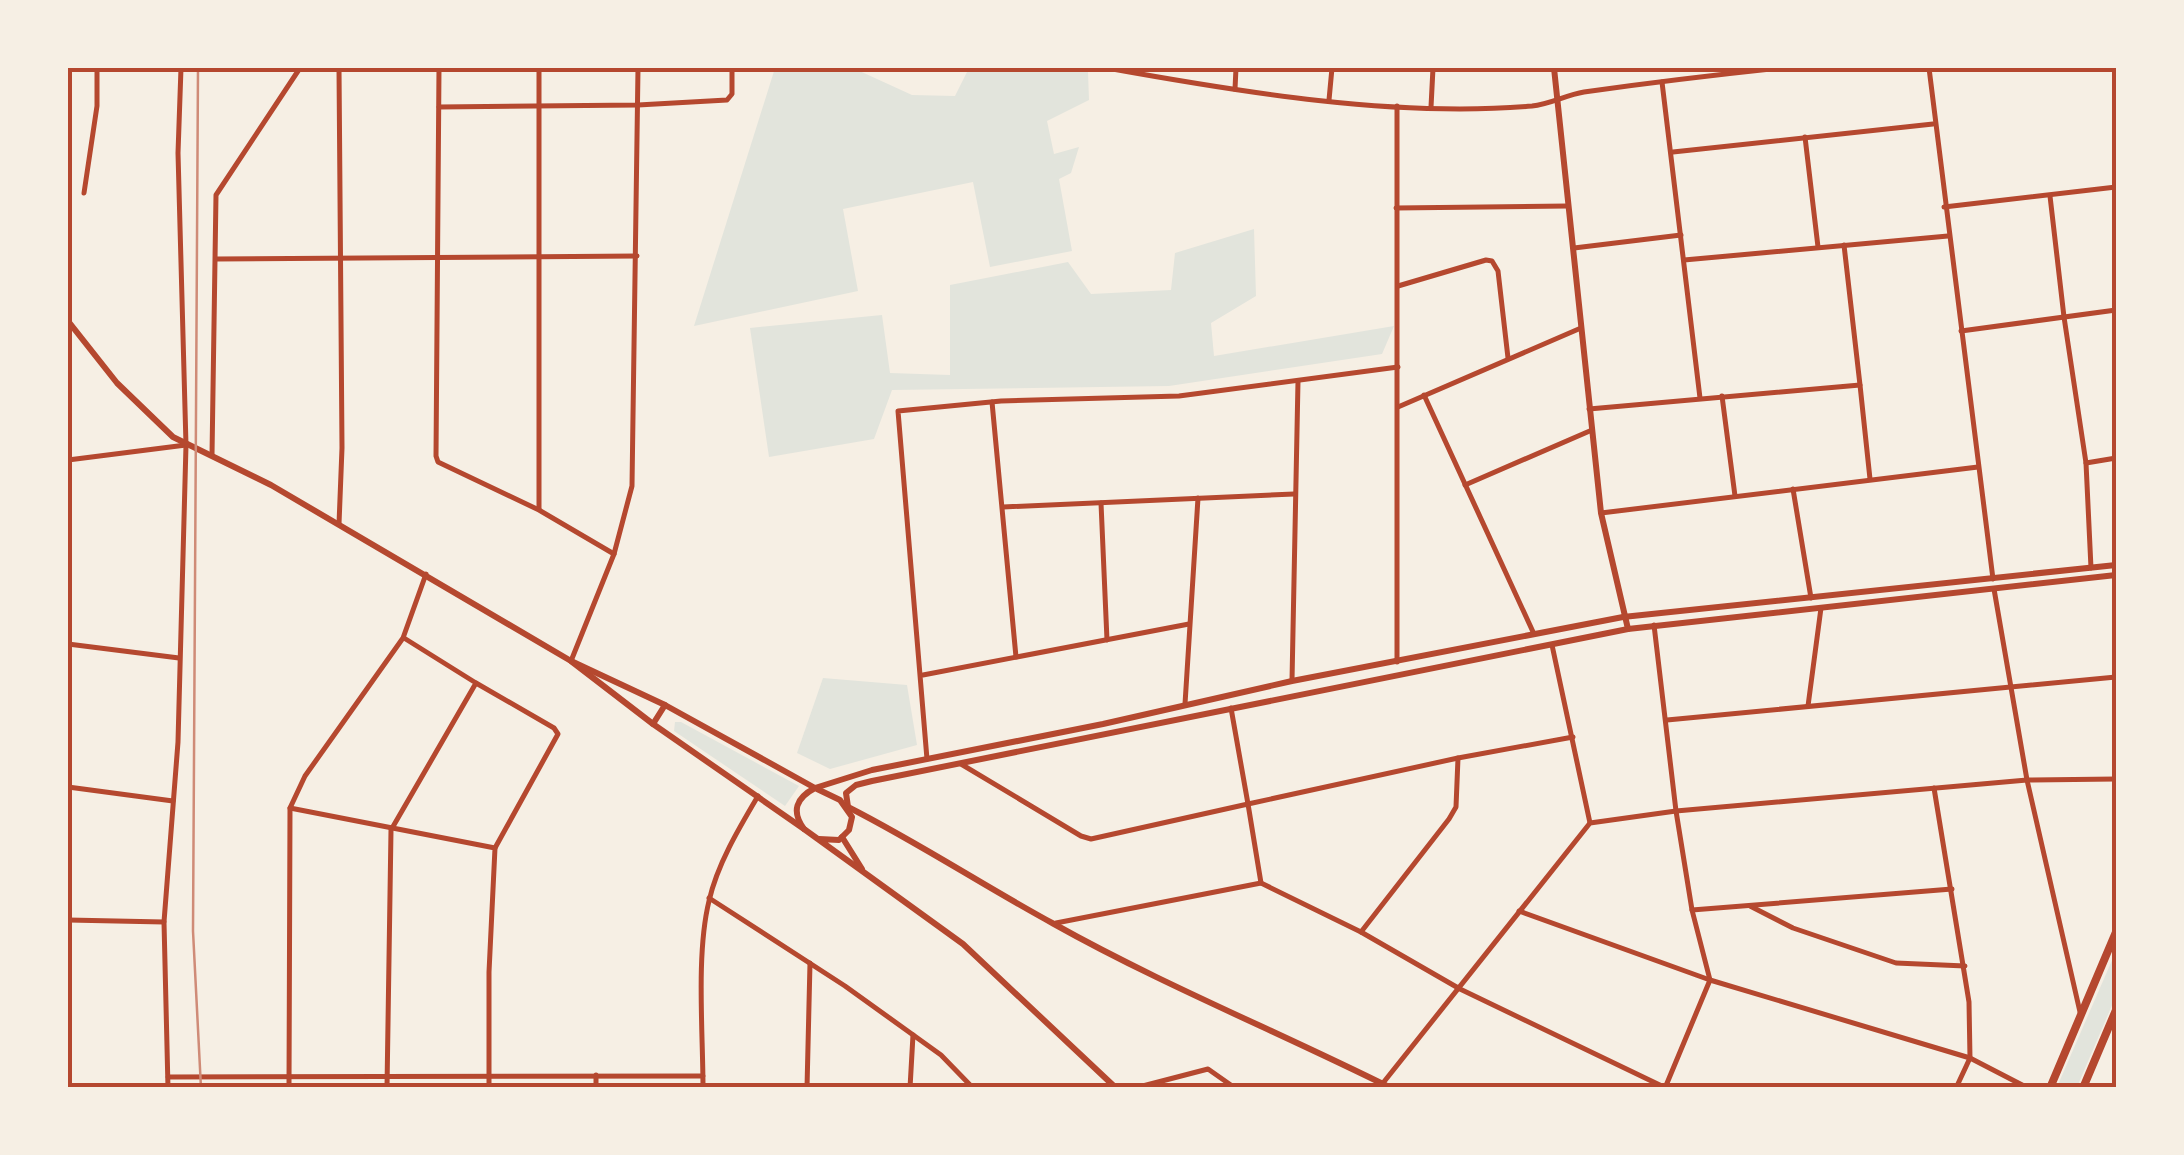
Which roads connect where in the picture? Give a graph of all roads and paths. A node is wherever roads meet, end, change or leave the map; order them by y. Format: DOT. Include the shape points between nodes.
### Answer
graph roads {
  1 [pos="97,68"];
  2 [pos="181,68"];
  3 [pos="300,68"];
  4 [pos="339,68"];
  5 [pos="439,68"];
  6 [pos="539,68"];
  7 [pos="638,68"];
  8 [pos="732,68"];
  9 [pos="1107,68"];
  10 [pos="1236,68"];
  11 [pos="1332,68"];
  12 [pos="1433,68"];
  13 [pos="1554,68"];
  14 [pos="1781,68"];
  15 [pos="1928,68"];
  16 [pos="1138,70"];
  17 [pos="1662,82"];
  18 [pos="1234,89"];
  19 [pos="1558,99"];
  20 [pos="1329,100"];
  21 [pos="638,104"];
  22 [pos="539,106"];
  23 [pos="1397,106"];
  24 [pos="439,107"];
  25 [pos="1431,107"];
  26 [pos="1933,124"];
  27 [pos="1805,137"];
  28 [pos="1672,152"];
  29 [pos="2116,188"];
  30 [pos="84,193"];
  31 [pos="2050,196"];
  32 [pos="1569,206"];
  33 [pos="1944,206"];
  34 [pos="1396,208"];
  35 [pos="1681,235"];
  36 [pos="1948,236"];
  37 [pos="1844,245"];
  38 [pos="1818,247"];
  39 [pos="1574,248"];
  40 [pos="438,256"];
  41 [pos="539,256"];
  42 [pos="636,256"];
  43 [pos="216,258"];
  44 [pos="341,258"];
  45 [pos="1684,260"];
  46 [pos="1398,286"];
  47 [pos="2116,310"];
  48 [pos="2064,317"];
  49 [pos="68,321"];
  50 [pos="1581,328"];
  51 [pos="1962,331"];
  52 [pos="1508,358"];
  53 [pos="1398,367"];
  54 [pos="1298,381"];
  55 [pos="1860,385"];
  56 [pos="1424,395"];
  57 [pos="1722,396"];
  58 [pos="1700,398"];
  59 [pos="992,402"];
  60 [pos="1398,407"];
  61 [pos="1590,409"];
  62 [pos="1592,430"];
  63 [pos="186,445"];
  64 [pos="212,455"];
  65 [pos="2116,458"];
  66 [pos="68,460"];
  67 [pos="2086,463"];
  68 [pos="1978,468"];
  69 [pos="1870,480"];
  70 [pos="1465,485"];
  71 [pos="1793,489"];
  72 [pos="1294,494"];
  73 [pos="1735,496"];
  74 [pos="1198,498"];
  75 [pos="1100,504"];
  76 [pos="1003,507"];
  77 [pos="539,510"];
  78 [pos="1601,513"];
  79 [pos="339,524"];
  80 [pos="614,554"];
  81 [pos="2116,565"];
  82 [pos="2091,568"];
  83 [pos="426,574"];
  84 [pos="2116,575"];
  85 [pos="1993,579"];
  86 [pos="1994,589"];
  87 [pos="1811,598"];
  88 [pos="1822,608"];
  89 [pos="1623,618"];
  90 [pos="1189,624"];
  91 [pos="1654,626"];
  92 [pos="1628,629"];
  93 [pos="1534,634"];
  94 [pos="403,638"];
  95 [pos="1107,640"];
  96 [pos="1552,642"];
  97 [pos="68,644"];
  98 [pos="1016,657"];
  99 [pos="180,658"];
  100 [pos="571,661"];
  101 [pos="1397,662"];
  102 [pos="1398,674"];
  103 [pos="922,676"];
  104 [pos="2116,676"];
  105 [pos="1292,680"];
  106 [pos="476,682"];
  107 [pos="2011,686"];
  108 [pos="1228,695"];
  109 [pos="665,704"];
  110 [pos="1184,704"];
  111 [pos="1808,706"];
  112 [pos="1231,708"];
  113 [pos="1666,720"];
  114 [pos="653,724"];
  115 [pos="1574,737"];
  116 [pos="1458,758"];
  117 [pos="927,759"];
  118 [pos="961,764"];
  119 [pos="2116,779"];
  120 [pos="2027,780"];
  121 [pos="68,787"];
  122 [pos="815,788"];
  123 [pos="1934,788"];
  124 [pos="758,796"];
  125 [pos="173,801"];
  126 [pos="1248,804"];
  127 [pos="848,807"];
  128 [pos="290,808"];
  129 [pos="1676,811"];
  130 [pos="1590,823"];
  131 [pos="851,824"];
  132 [pos="804,829"];
  133 [pos="391,830"];
  134 [pos="899,832"];
  135 [pos="845,836"];
  136 [pos="819,839"];
  137 [pos="495,848"];
  138 [pos="869,878"];
  139 [pos="1260,883"];
  140 [pos="1952,889"];
  141 [pos="709,898"];
  142 [pos="1748,905"];
  143 [pos="1692,910"];
  144 [pos="1520,911"];
  145 [pos="68,920"];
  146 [pos="164,922"];
  147 [pos="1053,924"];
  148 [pos="1361,932"];
  149 [pos="2116,932"];
  150 [pos="810,964"];
  151 [pos="1965,966"];
  152 [pos="1710,980"];
  153 [pos="1460,988"];
  154 [pos="2116,1010"];
  155 [pos="2081,1017"];
  156 [pos="913,1035"];
  157 [pos="2106,1038"];
  158 [pos="2116,1038"];
  159 [pos="1970,1058"];
  160 [pos="596,1075"];
  161 [pos="387,1076"];
  162 [pos="703,1076"];
  163 [pos="168,1077"];
  164 [pos="489,1078"];
  165 [pos="290,1079"];
  166 [pos="1382,1084"];
  167 [pos="1665,1087"];
  168 [pos="168,1088"];
  169 [pos="289,1088"];
  170 [pos="387,1088"];
  171 [pos="489,1088"];
  172 [pos="596,1088"];
  173 [pos="703,1088"];
  174 [pos="807,1088"];
  175 [pos="910,1088"];
  176 [pos="973,1088"];
  177 [pos="1116,1088"];
  178 [pos="1135,1088"];
  179 [pos="1235,1088"];
  180 [pos="1391,1088"];
  181 [pos="1956,1088"];
  182 [pos="2028,1088"];
  183 [pos="2050,1088"];
  184 [pos="2084,1088"];
  1 -- 30 [label="street"];
  2 -- 63 [label="street"];
  3 -- 43 [label="street" via="218,189"];
  4 -- 44 [label="street"];
  5 -- 24 [label="street"];
  6 -- 22 [label="street"];
  7 -- 21 [label="street"];
  8 -- 21 [label="street" via="727,100"];
  9 -- 16 [label="street"];
  10 -- 18 [label="street"];
  11 -- 20 [label="street"];
  12 -- 25 [label="street"];
  13 -- 19 [label="street"];
  14 -- 17 [label="street"];
  15 -- 26 [label="street"];
  16 -- 18 [label="street"];
  17 -- 19 [label="street"];
  17 -- 28 [label="street"];
  18 -- 20 [label="street"];
  19 -- 25 [label="street" via="1534,106"];
  19 -- 32 [label="street"];
  20 -- 23 [label="street"];
  21 -- 22 [label="street"];
  21 -- 42 [label="street"];
  22 -- 24 [label="street"];
  22 -- 41 [label="street"];
  23 -- 25 [label="street"];
  23 -- 34 [label="street"];
  24 -- 40 [label="street"];
  26 -- 27 [label="street"];
  26 -- 33 [label="street"];
  27 -- 28 [label="street"];
  27 -- 38 [label="street"];
  28 -- 35 [label="street"];
  29 -- 31 [label="street"];
  31 -- 33 [label="street"];
  31 -- 48 [label="street"];
  32 -- 34 [label="street"];
  32 -- 39 [label="street"];
  33 -- 36 [label="street"];
  34 -- 46 [label="street"];
  35 -- 39 [label="street"];
  35 -- 45 [label="street"];
  36 -- 37 [label="street"];
  36 -- 51 [label="street"];
  37 -- 38 [label="street"];
  37 -- 55 [label="street"];
  38 -- 45 [label="street"];
  39 -- 50 [label="street"];
  40 -- 41 [label="street"];
  40 -- 44 [label="street"];
  40 -- 77 [label="street" via="438,462"];
  41 -- 42 [label="street"];
  41 -- 77 [label="street"];
  42 -- 80 [label="street" via="632,486"];
  43 -- 44 [label="street"];
  43 -- 64 [label="street"];
  44 -- 79 [label="street"];
  45 -- 58 [label="street"];
  46 -- 52 [label="street" via="1492,262"];
  46 -- 53 [label="street"];
  47 -- 48 [label="street"];
  48 -- 51 [label="street"];
  48 -- 67 [label="street"];
  49 -- 63 [label="street" via="117,383"];
  50 -- 52 [label="street"];
  50 -- 61 [label="street"];
  51 -- 68 [label="street"];
  52 -- 56 [label="street"];
  53 -- 54 [label="street"];
  53 -- 60 [label="street"];
  54 -- 59 [label="street" via="1179,396"];
  54 -- 72 [label="street"];
  55 -- 57 [label="street"];
  55 -- 69 [label="street"];
  56 -- 60 [label="street"];
  56 -- 70 [label="street"];
  57 -- 58 [label="street"];
  57 -- 73 [label="street"];
  58 -- 61 [label="street"];
  59 -- 76 [label="street"];
  59 -- 103 [label="street" via="897,415"];
  60 -- 101 [label="street"];
  61 -- 62 [label="street"];
  62 -- 70 [label="street"];
  62 -- 78 [label="street"];
  63 -- 64 [label="street"];
  63 -- 66 [label="street"];
  63 -- 99 [label="street"];
  64 -- 79 [label="street"];
  65 -- 67 [label="street"];
  67 -- 82 [label="street"];
  68 -- 69 [label="street"];
  68 -- 85 [label="street"];
  69 -- 71 [label="street"];
  70 -- 93 [label="street"];
  71 -- 73 [label="street"];
  71 -- 87 [label="street"];
  72 -- 74 [label="street"];
  72 -- 105 [label="street"];
  73 -- 78 [label="street"];
  74 -- 75 [label="street"];
  74 -- 90 [label="street"];
  75 -- 76 [label="street"];
  75 -- 95 [label="street"];
  76 -- 98 [label="street"];
  77 -- 80 [label="street"];
  78 -- 89 [label="street"];
  79 -- 83 [label="street"];
  80 -- 100 [label="street"];
  81 -- 82 [label="street"];
  82 -- 85 [label="street"];
  83 -- 94 [label="street"];
  83 -- 100 [label="street"];
  84 -- 86 [label="street"];
  85 -- 86 [label="street"];
  85 -- 87 [label="street"];
  86 -- 88 [label="street"];
  86 -- 107 [label="street"];
  87 -- 89 [label="street"];
  88 -- 91 [label="street"];
  88 -- 111 [label="street"];
  89 -- 92 [label="street"];
  89 -- 93 [label="street"];
  90 -- 95 [label="street"];
  90 -- 110 [label="street"];
  91 -- 92 [label="street"];
  91 -- 113 [label="street"];
  92 -- 96 [label="street"];
  93 -- 101 [label="street"];
  94 -- 106 [label="street"];
  94 -- 128 [label="street" via="305,776"];
  95 -- 98 [label="street"];
  96 -- 102 [label="street"];
  96 -- 115 [label="street"];
  97 -- 99 [label="street"];
  98 -- 103 [label="street"];
  99 -- 125 [label="street"];
  100 -- 109 [label="street"];
  100 -- 114 [label="street"];
  101 -- 102 [label="street"];
  101 -- 105 [label="street"];
  102 -- 112 [label="street"];
  103 -- 117 [label="street"];
  104 -- 107 [label="street"];
  105 -- 108 [label="street"];
  106 -- 133 [label="street"];
  106 -- 137 [label="street" via="558,734"];
  107 -- 111 [label="street"];
  107 -- 120 [label="street"];
  108 -- 110 [label="street"];
  108 -- 112 [label="street"];
  109 -- 114 [label="street"];
  109 -- 122 [label="street"];
  110 -- 117 [label="street"];
  111 -- 113 [label="street"];
  112 -- 118 [label="street"];
  112 -- 126 [label="street"];
  113 -- 129 [label="street"];
  114 -- 124 [label="street"];
  115 -- 116 [label="street"];
  115 -- 130 [label="street"];
  116 -- 126 [label="street"];
  116 -- 148 [label="street" via="1450,819"];
  117 -- 122 [label="street"];
  118 -- 126 [label="street" via="1091,838"];
  118 -- 127 [label="street" via="856,785 846,793"];
  119 -- 120 [label="street"];
  120 -- 123 [label="street"];
  120 -- 155 [label="street"];
  121 -- 125 [label="street"];
  122 -- 127 [label="street"];
  122 -- 132 [label="street" via="797,804"];
  123 -- 129 [label="street"];
  123 -- 140 [label="street"];
  124 -- 132 [label="street"];
  124 -- 141 [label="street"];
  125 -- 146 [label="street"];
  126 -- 139 [label="street"];
  127 -- 131 [label="street"];
  127 -- 134 [label="street"];
  128 -- 133 [label="street"];
  128 -- 165 [label="street"];
  129 -- 130 [label="street"];
  129 -- 143 [label="street"];
  130 -- 144 [label="street"];
  131 -- 134 [label="street" via="852,818"];
  131 -- 135 [label="street"];
  132 -- 136 [label="street"];
  133 -- 137 [label="street"];
  133 -- 161 [label="street"];
  134 -- 147 [label="street"];
  135 -- 136 [label="street"];
  135 -- 138 [label="street"];
  136 -- 138 [label="street"];
  137 -- 164 [label="street"];
  138 -- 177 [label="street" via="963,944"];
  139 -- 147 [label="street"];
  139 -- 148 [label="street"];
  140 -- 142 [label="street"];
  140 -- 151 [label="street"];
  141 -- 150 [label="street"];
  141 -- 162 [label="street"];
  142 -- 143 [label="street"];
  142 -- 151 [label="street" via="1896,963"];
  143 -- 152 [label="street"];
  144 -- 152 [label="street"];
  144 -- 153 [label="street"];
  145 -- 146 [label="street"];
  146 -- 163 [label="street"];
  147 -- 166 [label="street"];
  148 -- 153 [label="street"];
  149 -- 155 [label="main road"];
  150 -- 156 [label="street"];
  150 -- 174 [label="street"];
  151 -- 159 [label="street"];
  152 -- 159 [label="street"];
  152 -- 167 [label="street"];
  153 -- 166 [label="street"];
  153 -- 167 [label="street"];
  154 -- 157 [label="main road"];
  155 -- 183 [label="main road"];
  156 -- 175 [label="street"];
  156 -- 176 [label="street"];
  157 -- 158 [label="street"];
  157 -- 184 [label="main road"];
  159 -- 181 [label="street"];
  159 -- 182 [label="street"];
  160 -- 162 [label="street"];
  160 -- 164 [label="street"];
  160 -- 172 [label="street"];
  161 -- 164 [label="street"];
  161 -- 165 [label="street"];
  161 -- 170 [label="street"];
  162 -- 173 [label="street"];
  163 -- 165 [label="street"];
  163 -- 168 [label="street"];
  164 -- 171 [label="street"];
  165 -- 169 [label="street"];
  166 -- 180 [label="street"];
  178 -- 179 [label="street" via="1208,1069"];
}
